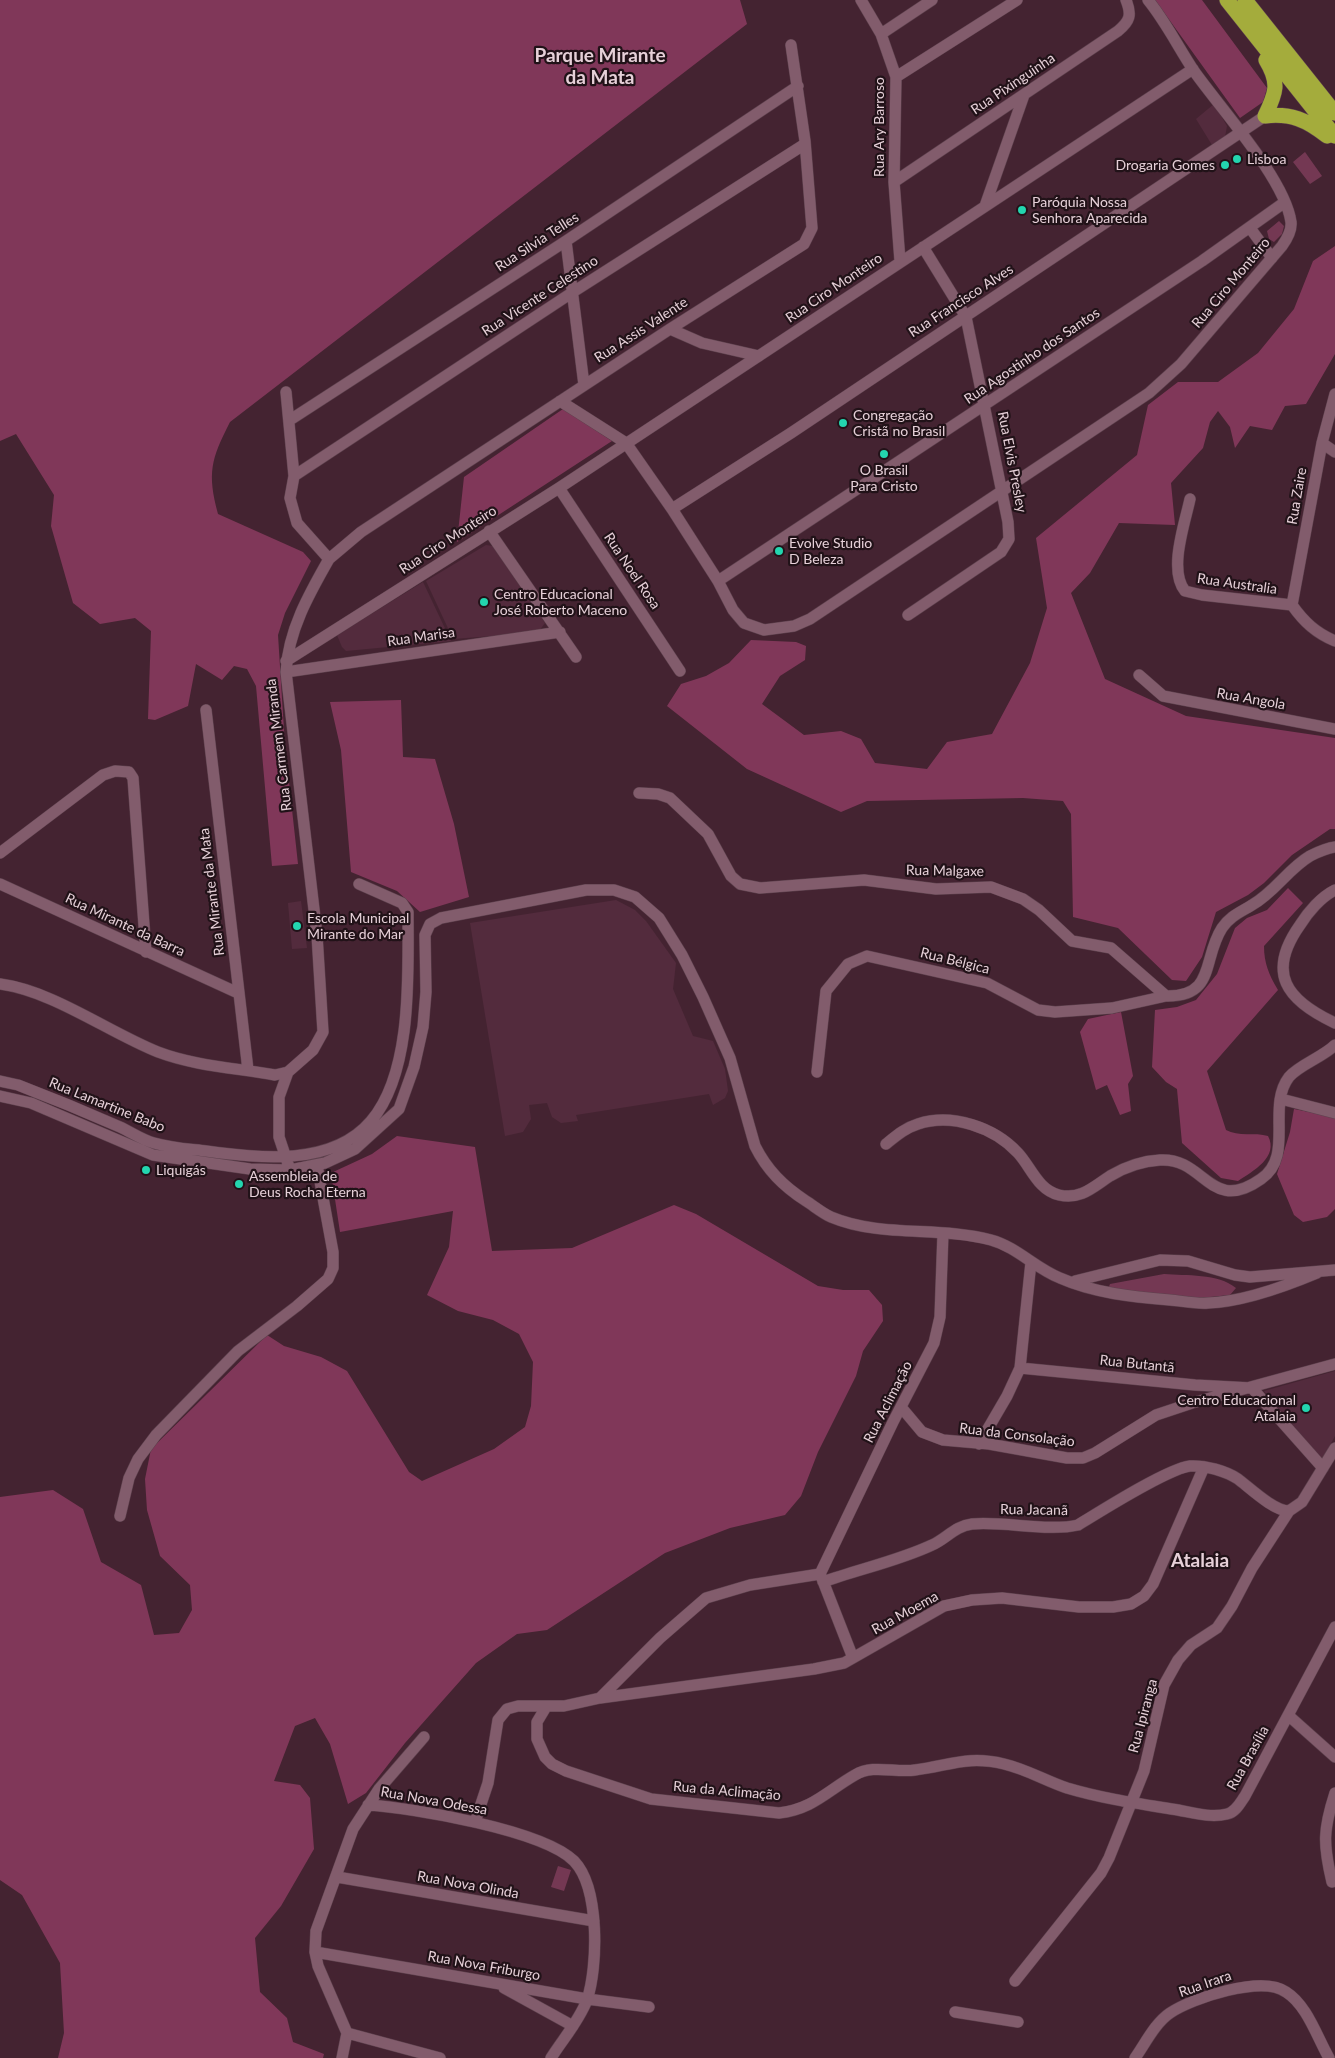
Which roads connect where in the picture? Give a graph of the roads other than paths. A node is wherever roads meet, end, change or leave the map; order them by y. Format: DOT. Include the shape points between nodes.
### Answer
graph roads {
  1 [pos="861,0"];
  2 [pos="932,0"];
  3 [pos="1017,0"];
  4 [pos="1126,0"];
  5 [pos="1148,0"];
  6 [pos="1227,0"];
  7 [pos="1245,0"];
  8 [pos="1245,25"];
  9 [pos="881,34"];
  10 [pos="791,45"];
  11 [pos="1193,69"];
  12 [pos="896,77"];
  13 [pos="798,86"];
  14 [pos="1024,94"];
  15 [pos="1335,113"];
  16 [pos="1265,116"];
  17 [pos="1240,134"];
  18 [pos="1335,136"];
  19 [pos="1335,143"];
  20 [pos="805,144"];
  21 [pos="894,182"];
  22 [pos="1285,202"];
  23 [pos="985,206"];
  24 [pos="1250,228"];
  25 [pos="566,241"];
  26 [pos="924,247"];
  27 [pos="1272,258"];
  28 [pos="900,261"];
  29 [pos="573,292"];
  30 [pos="966,317"];
  31 [pos="670,329"];
  32 [pos="759,356"];
  33 [pos="584,385"];
  34 [pos="286,392"];
  35 [pos="1335,394"];
  36 [pos="560,401"];
  37 [pos="985,405"];
  38 [pos="290,420"];
  39 [pos="626,443"];
  40 [pos="1322,443"];
  41 [pos="1335,452"];
  42 [pos="294,476"];
  43 [pos="559,488"];
  44 [pos="1002,490"];
  45 [pos="1190,499"];
  46 [pos="672,509"];
  47 [pos="489,531"];
  48 [pos="329,559"];
  49 [pos="718,581"];
  50 [pos="1292,605"];
  51 [pos="908,615"];
  52 [pos="560,632"];
  53 [pos="1335,641"];
  54 [pos="576,657"];
  55 [pos="286,667"];
  56 [pos="680,671"];
  57 [pos="1139,675"];
  58 [pos="206,710"];
  59 [pos="1335,729"];
  60 [pos="639,794"];
  61 [pos="1335,847"];
  62 [pos="0,853"];
  63 [pos="0,884"];
  64 [pos="359,884"];
  65 [pos="1335,890"];
  66 [pos="146,952"];
  67 [pos="0,984"];
  68 [pos="238,992"];
  69 [pos="1166,996"];
  70 [pos="1335,1023"];
  71 [pos="1335,1045"];
  72 [pos="398,1063"];
  73 [pos="414,1067"];
  74 [pos="248,1070"];
  75 [pos="288,1072"];
  76 [pos="817,1072"];
  77 [pos="0,1081"];
  78 [pos="0,1096"];
  79 [pos="1281,1099"];
  80 [pos="1335,1113"];
  81 [pos="886,1144"];
  82 [pos="286,1157"];
  83 [pos="316,1165"];
  84 [pos="290,1170"];
  85 [pos="943,1234"];
  86 [pos="1032,1262"];
  87 [pos="1335,1270"];
  88 [pos="1316,1273"];
  89 [pos="1235,1275"];
  90 [pos="1071,1282"];
  91 [pos="1236,1299"];
  92 [pos="1335,1364"];
  93 [pos="1020,1368"];
  94 [pos="1252,1388"];
  95 [pos="900,1406"];
  96 [pos="979,1444"];
  97 [pos="1335,1448"];
  98 [pos="1204,1467"];
  99 [pos="1323,1468"];
  100 [pos="1289,1512"];
  101 [pos="120,1516"];
  102 [pos="822,1578"];
  103 [pos="1335,1627"];
  104 [pos="853,1658"];
  105 [pos="600,1698"];
  106 [pos="546,1706"];
  107 [pos="1289,1716"];
  108 [pos="424,1737"];
  109 [pos="1335,1757"];
  110 [pos="1335,1792"];
  111 [pos="1132,1804"];
  112 [pos="368,1805"];
  113 [pos="474,1822"];
  114 [pos="337,1877"];
  115 [pos="1332,1882"];
  116 [pos="594,1921"];
  117 [pos="315,1952"];
  118 [pos="1015,1981"];
  119 [pos="493,1983"];
  120 [pos="587,1999"];
  121 [pos="649,2007"];
  122 [pos="956,2012"];
  123 [pos="1018,2022"];
  124 [pos="573,2026"];
  125 [pos="347,2033"];
  126 [pos="426,2056"];
  127 [pos="342,2058"];
  128 [pos="440,2058"];
  129 [pos="551,2058"];
  130 [pos="1135,2058"];
  131 [pos="1329,2058"];
  1 -- 9 [label="street, Rua Ary Barroso"];
  2 -- 9 [label="street"];
  3 -- 12 [label="street"];
  4 -- 14 [label="street, Rua Pixinguinha" via="1130,11 1127,23"];
  5 -- 11 [label="street"];
  6 -- 8 [label="highway"];
  7 -- 15 [label="highway"];
  8 -- 16 [label="highway" via="1271,68 1275,83 1274,97"];
  8 -- 18 [label="highway"];
  9 -- 12 [label="street, Rua Ary Barroso"];
  10 -- 13 [label="street, Rua Assis Valente"];
  11 -- 17 [label="street, Rua Ciro Monteiro"];
  11 -- 23 [label="street, Rua Ciro Monteiro"];
  12 -- 21 [label="street, Rua Ary Barroso"];
  13 -- 20 [label="street, Rua Assis Valente"];
  13 -- 25 [label="street, Rua Silvia Telles"];
  14 -- 21 [label="street, Rua Pixinguinha"];
  14 -- 23 [label="street"];
  16 -- 17 [label="street, Rua Francisco Alves"];
  16 -- 19 [label="highway" via="1283,114 1298,117"];
  17 -- 22 [label="street, Rua Ciro Monteiro" via="1278,186"];
  17 -- 30 [label="street, Rua Francisco Alves"];
  20 -- 29 [label="street, Rua Vicente Celestino"];
  20 -- 31 [label="street, Rua Assis Valente" via="810,236 804,244"];
  21 -- 28 [label="street, Rua Ary Barroso"];
  22 -- 24 [label="street, Rua Agostinho dos Santos"];
  22 -- 27 [label="street, Rua Ciro Monteiro" via="1291,222 1290,232"];
  23 -- 26 [label="street, Rua Ciro Monteiro"];
  24 -- 27 [label="street"];
  24 -- 37 [label="street, Rua Agostinho dos Santos"];
  25 -- 29 [label="street"];
  25 -- 38 [label="street, Rua Silvia Telles"];
  26 -- 28 [label="street, Rua Ciro Monteiro"];
  26 -- 30 [label="street, Rua Elvis Presley"];
  27 -- 44 [label="street, Rua Ciro Monteiro" via="1181,364 1150,393"];
  28 -- 32 [label="street, Rua Ciro Monteiro"];
  29 -- 33 [label="street"];
  29 -- 42 [label="street, Rua Vicente Celestino"];
  30 -- 37 [label="street, Rua Elvis Presley"];
  30 -- 46 [label="street, Rua Francisco Alves"];
  31 -- 32 [label="street" via="702,343"];
  31 -- 33 [label="street, Rua Assis Valente"];
  32 -- 39 [label="street, Rua Ciro Monteiro"];
  33 -- 36 [label="street, Rua Assis Valente"];
  34 -- 38 [label="street"];
  35 -- 40 [label="street, Rua Zaire"];
  36 -- 39 [label="street"];
  36 -- 48 [label="street, Rua Assis Valente" via="361,532"];
  37 -- 44 [label="street, Rua Elvis Presley"];
  37 -- 49 [label="street, Rua Agostinho dos Santos"];
  38 -- 42 [label="street"];
  39 -- 43 [label="street, Rua Ciro Monteiro"];
  39 -- 46 [label="street, Rua Ciro Monteiro"];
  40 -- 41 [label="street"];
  40 -- 50 [label="street, Rua Zaire"];
  42 -- 48 [label="street" via="290,498 297,523"];
  43 -- 47 [label="street, Rua Ciro Monteiro"];
  43 -- 56 [label="street, Rua Noel Rosa"];
  44 -- 49 [label="street, Rua Ciro Monteiro" via="810,619 794,626 764,630 744,623 733,610"];
  44 -- 51 [label="street, Rua Elvis Presley" via="1010,539 1001,552"];
  45 -- 50 [label="street, Rua Australia" via="1177,571 1185,591"];
  46 -- 49 [label="street, Rua Ciro Monteiro"];
  47 -- 52 [label="street"];
  47 -- 55 [label="street, Rua Ciro Monteiro"];
  48 -- 55 [label="street, Rua Carmem Miranda" via="310,592 292,638"];
  50 -- 53 [label="street, Rua Australia" via="1303,621 1322,636"];
  52 -- 54 [label="street"];
  52 -- 55 [label="street, Rua Marisa"];
  55 -- 75 [label="street, Rua Carmem Miranda" via="317,935 323,1032 314,1050"];
  57 -- 59 [label="street, Rua Angola" via="1163,696"];
  58 -- 68 [label="street, Rua Mirante da Mata"];
  60 -- 69 [label="street, Rua Malgaxe" via="670,798 708,834 740,884 760,888 864,880 936,889 991,887 1023,899 1072,941 1112,948"];
  61 -- 69 [label="street" via="1310,856 1262,899 1235,914 1222,928 1198,988 1184,996"];
  62 -- 66 [label="street" via="103,775 123,770 129,772 133,778"];
  63 -- 66 [label="street, Rua Mirante da Barra"];
  64 -- 72 [label="street, Rua Lamartine Babo" via="402,903 408,912 409,994"];
  65 -- 70 [label="street" via="1306,915 1289,941 1282,962 1285,983 1300,1000"];
  66 -- 68 [label="street, Rua Mirante da Barra"];
  67 -- 74 [label="street" via="25,988 181,1060"];
  68 -- 74 [label="street, Rua Mirante da Mata"];
  69 -- 76 [label="street, Rua Bélgica" via="1112,1008 1038,1010 987,983 867,956 848,964 826,991"];
  71 -- 79 [label="street" via="1289,1077"];
  72 -- 73 [label="street"];
  72 -- 82 [label="street, Rua Lamartine Babo" via="386,1096 372,1120 352,1137 325,1150"];
  73 -- 83 [label="street" via="399,1110 355,1149"];
  73 -- 85 [label="street" via="423,1027 425,935 430,924 441,918 547,896 614,890 636,897 659,918 682,954 730,1058 755,1146 779,1180 829,1216 851,1224"];
  74 -- 75 [label="street" via="274,1074"];
  75 -- 82 [label="street, Rua Carmem Miranda" via="279,1097 277,1118"];
  77 -- 82 [label="street, Rua Lamartine Babo" via="18,1085 153,1143 223,1153"];
  78 -- 84 [label="street" via="31,1103 153,1155 250,1169"];
  79 -- 80 [label="street"];
  79 -- 81 [label="street" via="1278,1154 1274,1165 1264,1178 1248,1188 1233,1192 1224,1191 1178,1163 1162,1160 1140,1162 1111,1175 1078,1196 1057,1194 1041,1184 1006,1141 984,1128 960,1122 919,1123"];
  82 -- 84 [label="street, Rua Carmem Miranda"];
  83 -- 84 [label="street"];
  83 -- 101 [label="street" via="333,1252 333,1268 328,1278 238,1351 156,1435 135,1465"];
  85 -- 86 [label="street" via="991,1240 1008,1246"];
  85 -- 95 [label="street, Rua Aclimação" via="940,1317 934,1343"];
  86 -- 90 [label="street" via="1038,1268"];
  86 -- 93 [label="street"];
  87 -- 88 [label="street"];
  88 -- 89 [label="street"];
  88 -- 91 [label="street"];
  89 -- 90 [label="street" via="1188,1261 1160,1260"];
  89 -- 91 [label="street" via="1242,1290"];
  90 -- 91 [label="street" via="1122,1296 1208,1303"];
  92 -- 94 [label="street, Rua da Consolação"];
  93 -- 94 [label="street, Rua Butantã"];
  93 -- 96 [label="street"];
  94 -- 96 [label="street, Rua da Consolação" via="1156,1415 1083,1458"];
  94 -- 99 [label="street"];
  95 -- 96 [label="street, Rua da Consolação" via="922,1432 942,1440"];
  95 -- 102 [label="street, Rua Aclimação"];
  97 -- 99 [label="street, Rua Ipiranga"];
  98 -- 100 [label="street, Rua Jacanã" via="1232,1475 1278,1509"];
  98 -- 102 [label="street, Rua Jacanã" via="1190,1466 1170,1473 1078,1525 1065,1528 961,1526 925,1548"];
  98 -- 104 [label="street, Rua Moema" via="1154,1584 1131,1604 1113,1607 1002,1598 972,1600 944,1606"];
  99 -- 100 [label="street, Rua Ipiranga" via="1302,1502"];
  100 -- 111 [label="street, Rua Ipiranga" via="1252,1568 1232,1606 1216,1628 1191,1645 1178,1660 1164,1685 1144,1771"];
  102 -- 104 [label="street"];
  102 -- 105 [label="street" via="750,1585 706,1598"];
  103 -- 107 [label="street, Rua Brasília"];
  104 -- 105 [label="street, Rua Moema" via="801,1672"];
  105 -- 106 [label="street, Rua Moema" via="564,1706"];
  106 -- 111 [label="street, Rua da Aclimação" via="537,1722 537,1739 540,1750 552,1764 651,1800 779,1813 797,1811 856,1774 868,1770 912,1771 975,1759 1005,1764 1065,1787"];
  106 -- 113 [label="street, Rua Moema" via="507,1709 498,1720 488,1783"];
  107 -- 109 [label="street"];
  107 -- 111 [label="street, Rua Brasília" via="1235,1810 1212,1816"];
  108 -- 112 [label="street"];
  110 -- 115 [label="street" via="1324,1849"];
  111 -- 118 [label="street, Rua Ipiranga" via="1101,1872"];
  112 -- 113 [label="street, Rua Nova Odessa"];
  112 -- 114 [label="street" via="353,1829"];
  113 -- 116 [label="street, Rua Nova Odessa" via="557,1849 572,1860 585,1877"];
  114 -- 116 [label="street, Rua Nova Olinda"];
  114 -- 117 [label="street" via="316,1931"];
  116 -- 120 [label="street, Rua Nova Odessa" via="594,1961"];
  117 -- 119 [label="street, Rua Nova Friburgo"];
  117 -- 125 [label="street"];
  119 -- 120 [label="street, Rua Nova Friburgo"];
  119 -- 124 [label="street"];
  120 -- 121 [label="street, Rua Nova Friburgo"];
  120 -- 124 [label="street, Rua Nova Odessa"];
  122 -- 123 [label="street"];
  124 -- 129 [label="street, Rua Nova Odessa"];
  125 -- 126 [label="street"];
  125 -- 127 [label="street"];
  126 -- 128 [label="street"];
  130 -- 131 [label="street, Rua Irara" via="1170,2013 1234,1987 1262,1986 1284,1990 1297,2000"];
}
